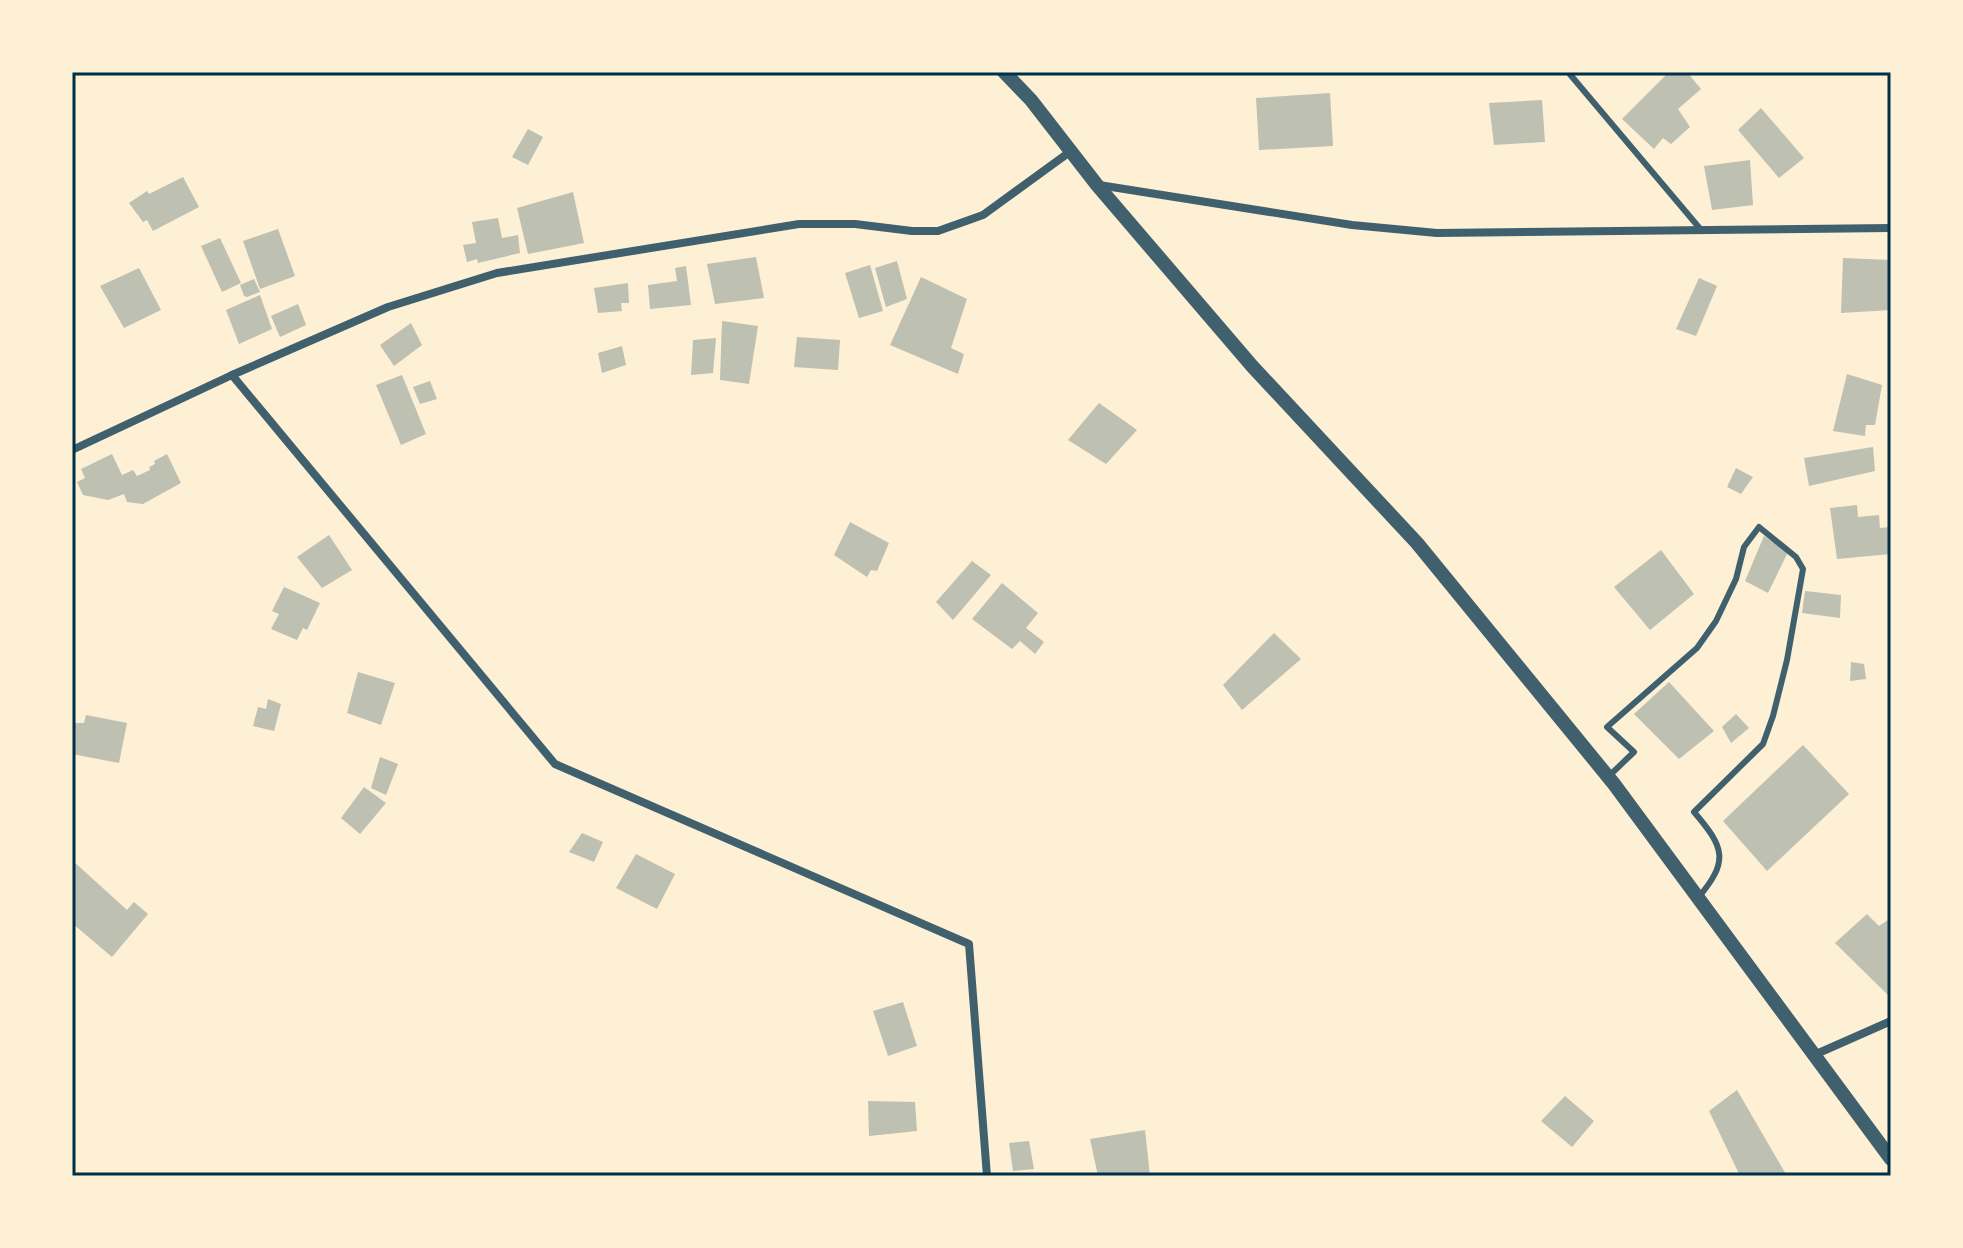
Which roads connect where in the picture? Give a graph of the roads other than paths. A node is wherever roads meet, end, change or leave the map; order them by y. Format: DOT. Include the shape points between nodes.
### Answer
graph roads {
  1 [pos="1004,72"];
  2 [pos="1568,72"];
  3 [pos="1071,151"];
  4 [pos="1097,185"];
  5 [pos="1891,228"];
  6 [pos="1702,231"];
  7 [pos="232,375"];
  8 [pos="72,450"];
  9 [pos="1608,777"];
  10 [pos="1698,898"];
  11 [pos="1891,1021"];
  12 [pos="1814,1055"];
  13 [pos="1891,1159"];
  14 [pos="987,1176"];
  1 -- 3 [label="street"];
  2 -- 6 [label="lane"];
  3 -- 4 [label="street"];
  3 -- 7 [label="street" via="983,215 938,231 799,224 497,273 388,307"];
  4 -- 6 [label="street" via="1437,233"];
  4 -- 9 [label="street" via="1252,366 1417,543"];
  5 -- 6 [label="street"];
  7 -- 8 [label="street"];
  7 -- 14 [label="street" via="555,764 969,944"];
  9 -- 10 [label="street"];
  9 -- 10 [label="lane" via="1634,752 1607,727 1697,648 1716,621 1744,547 1759,527 1803,569 1787,660 1763,744 1694,812 1715,837 1719,857 1718,874"];
  10 -- 12 [label="street"];
  11 -- 12 [label="street"];
  12 -- 13 [label="street"];
}
